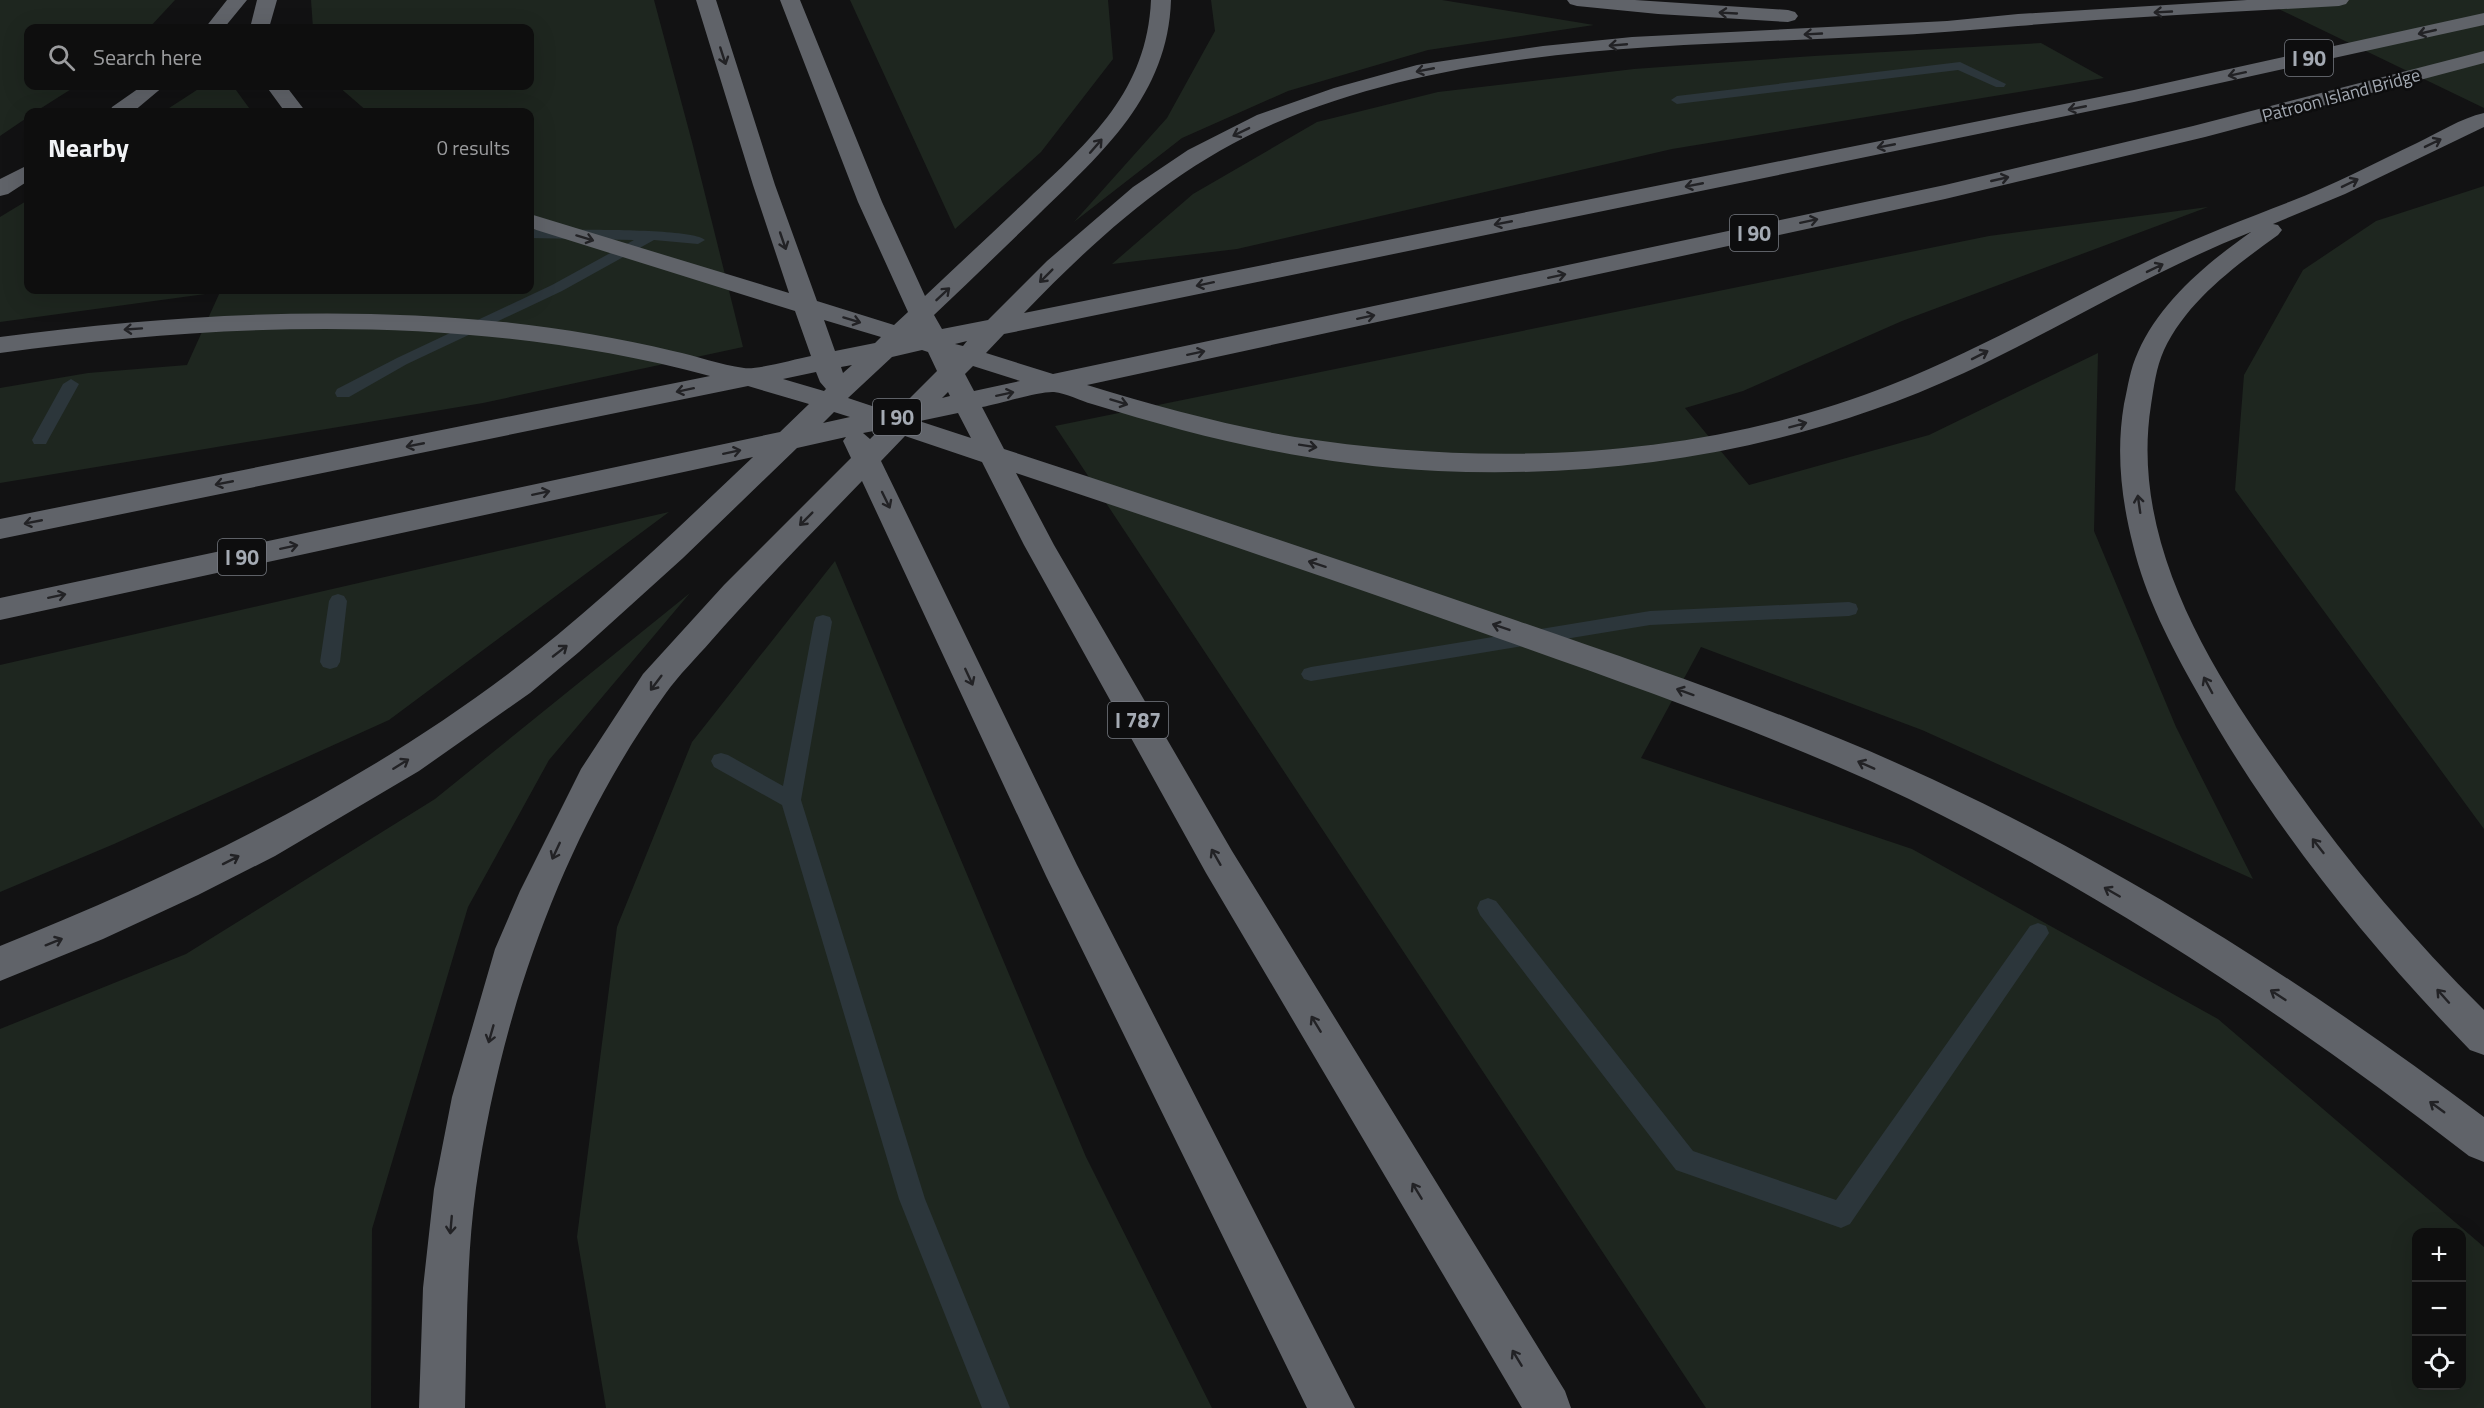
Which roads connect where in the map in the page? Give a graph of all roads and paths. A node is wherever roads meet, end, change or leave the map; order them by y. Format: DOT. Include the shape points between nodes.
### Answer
graph roads {
  1 [pos="237,0"];
  2 [pos="267,0"];
  3 [pos="706,0"];
  4 [pos="790,0"];
  5 [pos="1161,0"];
  6 [pos="1576,0"];
  7 [pos="2339,0"];
  8 [pos="2484,18"];
  9 [pos="2018,20"];
  10 [pos="217,24"];
  11 [pos="261,24"];
  12 [pos="2484,57"];
  13 [pos="149,90"];
  14 [pos="279,90"];
  15 [pos="125,108"];
  16 [pos="292,108"];
  17 [pos="2484,119"];
  18 [pos="24,174"];
  19 [pos="0,189"];
  20 [pos="2316,199"];
  21 [pos="534,222"];
  22 [pos="0,345"];
  23 [pos="0,529"];
  24 [pos="0,609"];
  25 [pos="0,964"];
  26 [pos="2484,1037"];
  27 [pos="2484,1142"];
  28 [pos="442,1408"];
  29 [pos="1332,1408"];
  30 [pos="1548,1408"];
  1 -- 10 [label="highway"];
  2 -- 11 [label="highway"];
  3 -- 29 [label="highway, one-way" via="772,207 847,421 1064,876"];
  30 -- 4 [label="highway, I 787, one-way" via="1225,872 1038,545 912,296 870,202"];
  25 -- 5 [label="highway, one-way" via="185,884 334,805 518,684 568,644 672,551 1093,150 1148,71 1159,38"];
  9 -- 6 [label="highway, one-way" via="1768,15"];
  7 -- 9 [label="highway, one-way"];
  8 -- 23 [label="highway, Patroon Island Bridge / I 90, one-way" via="2134,96"];
  9 -- 28 [label="highway, one-way" via="1632,43 1498,57 1417,71 1305,104 1229,138 1159,179 1089,236 693,638 656,683 593,779 514,950 472,1097 455,1189 445,1288"];
  24 -- 12 [label="highway, Patroon Island Bridge / I 90, one-way" via="1945,192 2197,132"];
  13 -- 15 [label="highway"];
  14 -- 16 [label="highway"];
  20 -- 17 [label="highway, one-way"];
  18 -- 19 [label="highway"];
  21 -- 20 [label="highway, one-way" via="1171,418 1279,442 1399,458 1526,463 1642,455 1741,438 1846,410 1958,366 2211,241"];
  26 -- 20 [label="highway, one-way" via="2372,916 2255,760 2210,690 2179,628 2153,564 2140,510 2134,456 2136,412 2143,371 2160,336 2183,303 2214,272"];
  27 -- 22 [label="highway, one-way" via="2321,1023 2188,936 2010,834 1919,789 1802,738 1576,652 760,380 670,357 588,342 416,323 191,324"];
}
